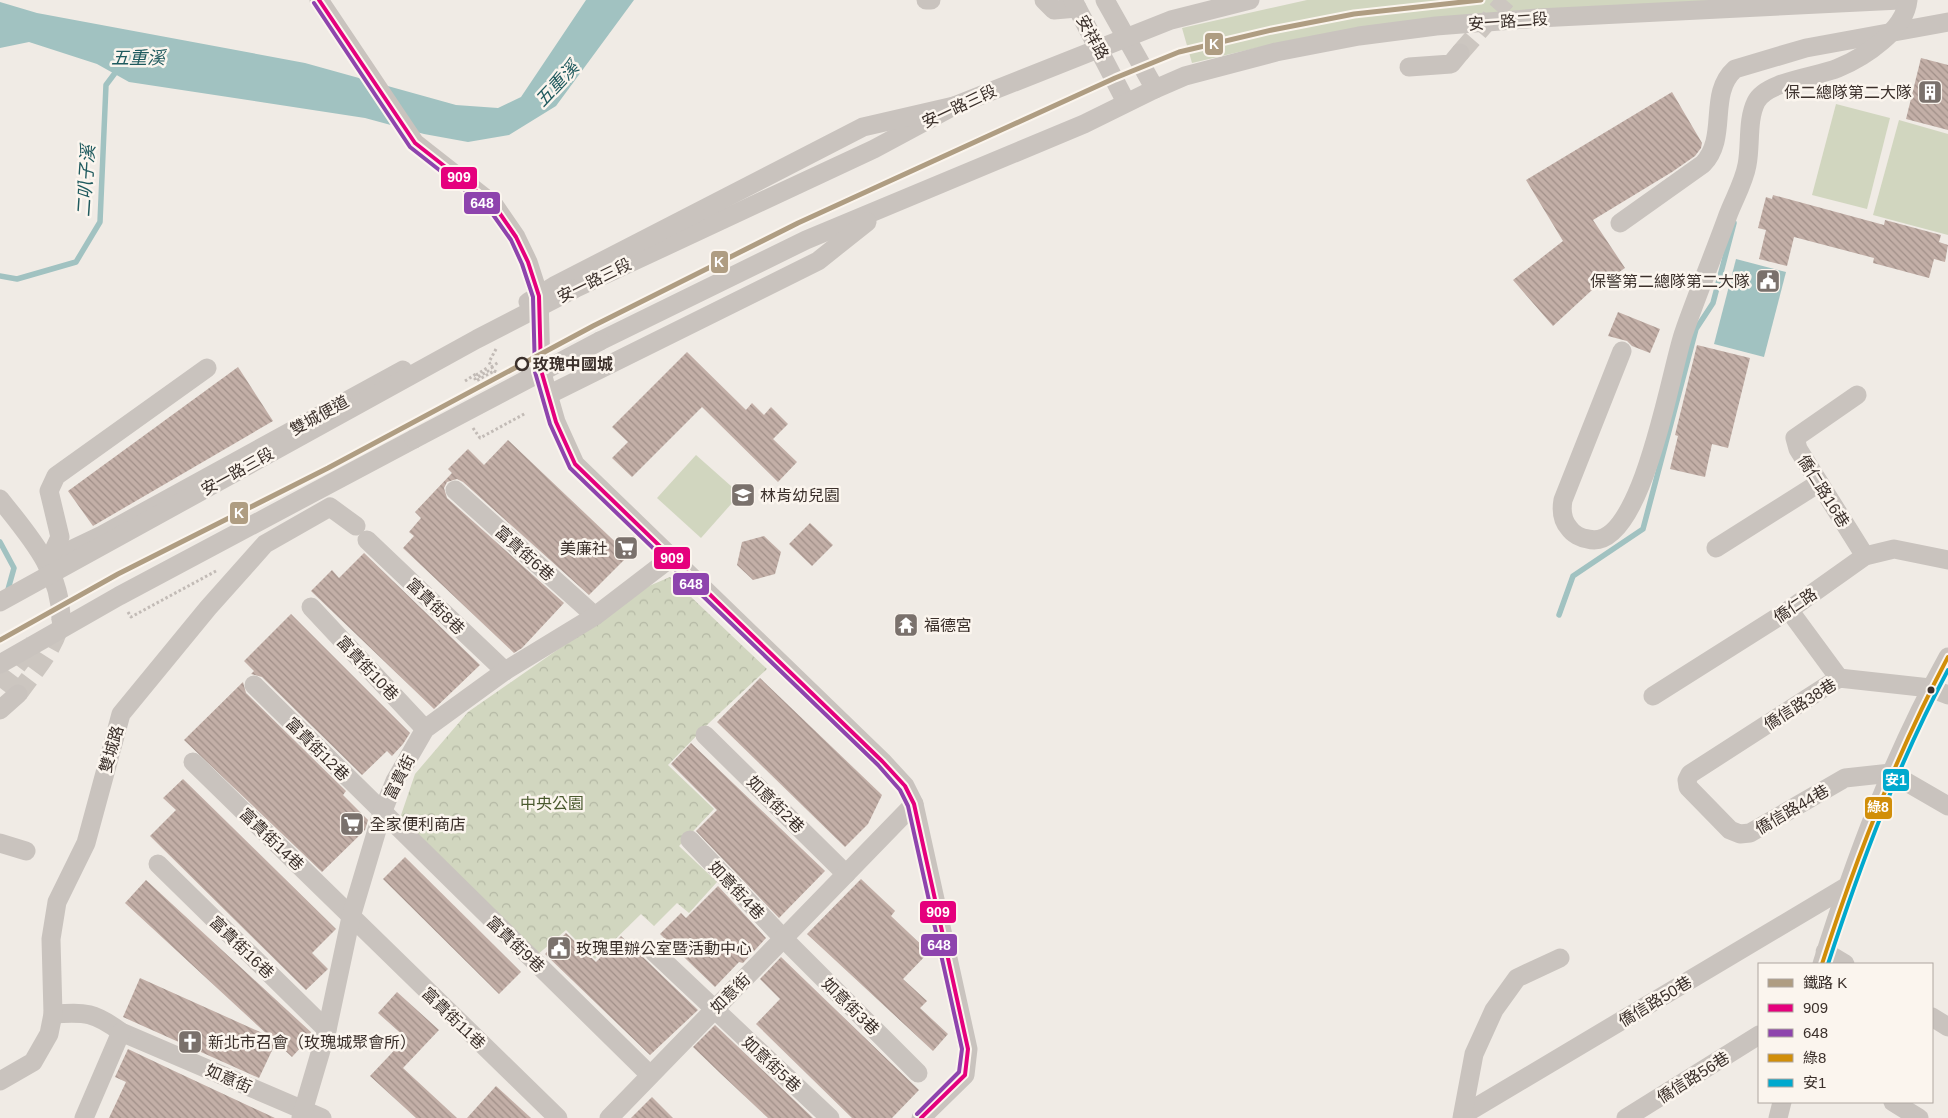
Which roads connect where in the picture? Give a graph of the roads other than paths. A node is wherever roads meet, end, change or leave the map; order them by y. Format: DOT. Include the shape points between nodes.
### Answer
graph roads {
  1 [pos="319,0"];
  2 [pos="926,0"];
  3 [pos="931,0"];
  4 [pos="1044,0"];
  5 [pos="1105,0"];
  6 [pos="1250,0"];
  7 [pos="1900,0"];
  8 [pos="1908,0"];
  9 [pos="1075,4"];
  10 [pos="1948,22"];
  11 [pos="1894,30"];
  12 [pos="1126,36"];
  13 [pos="1098,47"];
  14 [pos="1460,53"];
  15 [pos="1409,67"];
  16 [pos="1155,89"];
  17 [pos="1126,102"];
  18 [pos="954,106"];
  19 [pos="885,208"];
  20 [pos="1620,223"];
  21 [pos="539,296"];
  22 [pos="1622,351"];
  23 [pos="207,368"];
  24 [pos="548,395"];
  25 [pos="1857,395"];
  26 [pos="1819,482"];
  27 [pos="455,490"];
  28 [pos="0,500"];
  29 [pos="361,533"];
  30 [pos="1716,548"];
  31 [pos="1865,556"];
  32 [pos="672,557"];
  33 [pos="46,559"];
  34 [pos="1948,560"];
  35 [pos="54,583"];
  36 [pos="0,602"];
  37 [pos="311,607"];
  38 [pos="1789,610"];
  39 [pos="595,616"];
  40 [pos="61,620"];
  41 [pos="43,630"];
  42 [pos="1948,657"];
  43 [pos="0,664"];
  44 [pos="504,671"];
  45 [pos="1839,678"];
  46 [pos="254,684"];
  47 [pos="1939,691"];
  48 [pos="18,694"];
  49 [pos="1652,696"];
  50 [pos="0,710"];
  51 [pos="425,729"];
  52 [pos="705,735"];
  53 [pos="193,762"];
  54 [pos="1891,773"];
  55 [pos="1687,780"];
  56 [pos="914,804"];
  57 [pos="1948,806"];
  58 [pos="382,813"];
  59 [pos="690,840"];
  60 [pos="0,843"];
  61 [pos="26,852"];
  62 [pos="158,864"];
  63 [pos="846,874"];
  64 [pos="1846,887"];
  65 [pos="351,917"];
  66 [pos="784,939"];
  67 [pos="654,952"];
  68 [pos="1560,958"];
  69 [pos="1824,958"];
  70 [pos="1842,963"];
  71 [pos="714,1009"];
  72 [pos="53,1014"];
  73 [pos="1933,1018"];
  74 [pos="1948,1027"];
  75 [pos="327,1030"];
  76 [pos="121,1032"];
  77 [pos="1758,1037"];
  78 [pos="918,1073"];
  79 [pos="650,1075"];
  80 [pos="0,1081"];
  81 [pos="1782,1103"];
  82 [pos="1894,1103"];
  83 [pos="302,1114"];
  84 [pos="1463,1116"];
  85 [pos="84,1118"];
  86 [pos="322,1118"];
  87 [pos="558,1118"];
  88 [pos="610,1118"];
  89 [pos="830,1118"];
  90 [pos="921,1118"];
  91 [pos="1626,1118"];
  92 [pos="1778,1118"];
  93 [pos="1919,1118"];
  1 -- 21 [label="street" via="415,143 494,205 516,237"];
  2 -- 3 [label="street"];
  4 -- 9 [label="street" via="1054,10"];
  5 -- 12 [label="street, 安祥路"];
  6 -- 12 [label="street" via="1180,17"];
  7 -- 16 [label="street, 安一路二段" via="1538,18 1426,27 1276,52 1185,76"];
  8 -- 11 [label="street" via="1906,15"];
  9 -- 13 [label="street, 安祥路"];
  10 -- 11 [label="street"];
  11 -- 20 [label="street" via="1806,48 1735,69 1723,85 1717,136 1711,156"];
  11 -- 22 [label="street" via="1876,46 1839,68 1780,85 1757,100 1747,167 1683,334 1651,460 1614,532 1603,539 1591,540 1570,530 1564,520 1563,500"];
  12 -- 13 [label="street, 安一路三段"];
  12 -- 16 [label="street, 安祥路"];
  13 -- 17 [label="street, 安祥路"];
  13 -- 18 [label="street, 安一路三段"];
  14 -- 15 [label="street" via="1451,64"];
  16 -- 17 [label="street, 安一路二段"];
  17 -- 19 [label="street" via="1084,124"];
  18 -- 21 [label="street, 雙城便道" via="864,127"];
  18 -- 36 [label="street, 安一路三段, bridge" via="874,149 574,289 477,339"];
  19 -- 24 [label="street" via="818,261"];
  19 -- 43 [label="street, bridge" via="806,240 600,341 112,600"];
  21 -- 24 [label="street" via="541,370"];
  21 -- 33 [label="street, 雙城便道" via="102,535"];
  23 -- 33 [label="street" via="56,476 49,491 60,537"];
  24 -- 32 [label="street" via="575,464"];
  25 -- 26 [label="street, 僑仁路16巷" via="1795,438"];
  26 -- 30 [label="street"];
  26 -- 31 [label="street, 僑仁路16巷"];
  27 -- 39 [label="street, 富貴街6巷"];
  28 -- 33 [label="street"];
  29 -- 44 [label="street, 富貴街8巷"];
  29 -- 72 [label="street, 雙城路" via="330,507 265,544 121,714 86,843 57,902 51,939"];
  31 -- 34 [label="street, 僑仁路" via="1894,549"];
  31 -- 38 [label="street, 僑仁路"];
  32 -- 39 [label="street, 富貴街"];
  32 -- 56 [label="street" via="882,761 905,786"];
  33 -- 35 [label="street"];
  35 -- 40 [label="street"];
  35 -- 41 [label="street" via="53,600"];
  37 -- 51 [label="street, 富貴街10巷"];
  38 -- 45 [label="street"];
  38 -- 49 [label="street, 僑仁路"];
  39 -- 44 [label="street, 富貴街"];
  42 -- 47 [label="street"];
  44 -- 51 [label="street, 富貴街"];
  45 -- 47 [label="street, 僑信路38巷"];
  45 -- 55 [label="street, 僑信路38巷" via="1690,774"];
  46 -- 58 [label="street, 富貴街12巷"];
  47 -- 54 [label="street"];
  48 -- 50 [label="street"];
  51 -- 58 [label="street, 富貴街" via="395,781"];
  52 -- 63 [label="street, 如意街2巷"];
  53 -- 65 [label="street, 富貴街14巷"];
  54 -- 55 [label="street, 僑信路44巷" via="1845,778 1745,834 1730,830 1688,787"];
  54 -- 57 [label="street"];
  54 -- 64 [label="street"];
  56 -- 63 [label="street, 如意街"];
  56 -- 90 [label="street" via="968,1049 965,1076"];
  58 -- 65 [label="street, 富貴街"];
  58 -- 79 [label="street, 富貴街9巷"];
  59 -- 66 [label="street, 如意街4巷"];
  60 -- 61 [label="street"];
  62 -- 75 [label="street, 富貴街16巷"];
  63 -- 66 [label="street, 如意街"];
  64 -- 69 [label="street"];
  64 -- 84 [label="street, 僑信路50巷"];
  65 -- 75 [label="street, 富貴街"];
  65 -- 87 [label="street, 富貴街11巷"];
  66 -- 71 [label="street, 如意街"];
  66 -- 78 [label="street, 如意街3巷"];
  67 -- 71 [label="street, 如意街5巷"];
  68 -- 84 [label="street" via="1517,978 1494,1010 1474,1054"];
  69 -- 70 [label="street"];
  71 -- 79 [label="street, 如意街"];
  71 -- 89 [label="street, 如意街5巷"];
  72 -- 76 [label="street, 如意街" via="80,1012 100,1016"];
  72 -- 80 [label="street, 雙城路" via="49,1034 33,1062"];
  73 -- 74 [label="street"];
  75 -- 83 [label="street, 富貴街"];
  76 -- 83 [label="street, 如意街"];
  76 -- 85 [label="street"];
  77 -- 91 [label="street, 僑信路56巷"];
  79 -- 88 [label="street, 如意街"];
  81 -- 92 [label="street"];
  82 -- 93 [label="street"];
  83 -- 86 [label="street, 如意街"];
}
